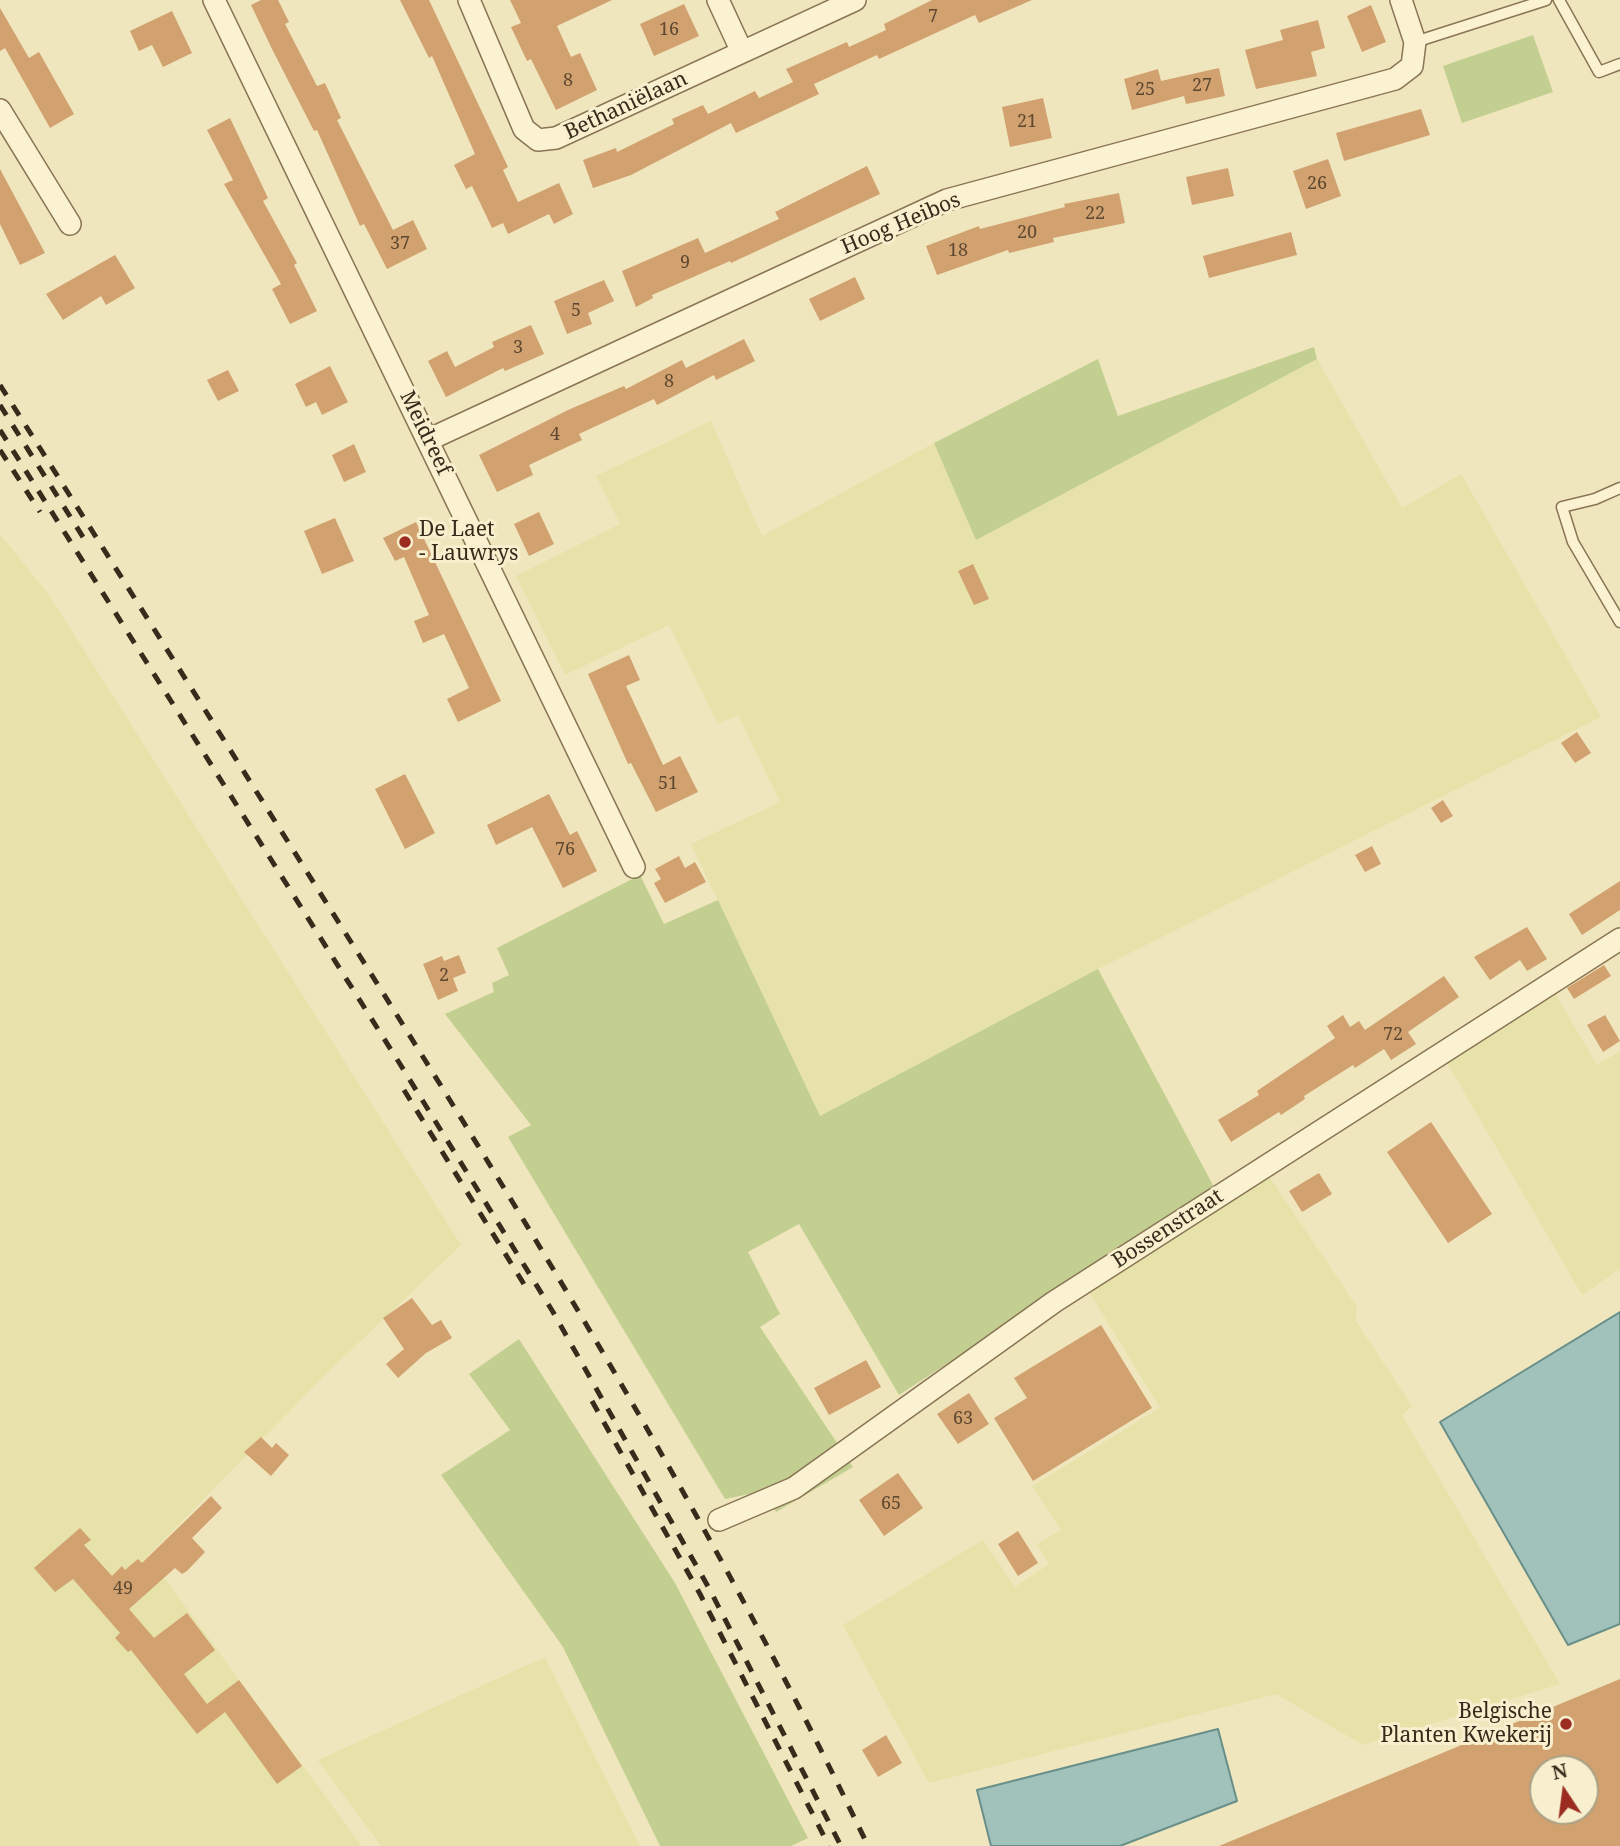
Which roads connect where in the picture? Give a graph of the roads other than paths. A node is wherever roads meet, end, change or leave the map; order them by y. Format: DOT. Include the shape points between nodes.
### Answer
graph roads {
  1 [pos="214,0"];
  2 [pos="469,0"];
  3 [pos="718,0"];
  4 [pos="856,0"];
  5 [pos="1401,0"];
  6 [pos="1546,0"];
  7 [pos="1559,0"];
  8 [pos="1415,42"];
  9 [pos="742,52"];
  10 [pos="1620,64"];
  11 [pos="0,110"];
  12 [pos="70,224"];
  13 [pos="428,440"];
  14 [pos="1620,488"];
  15 [pos="1620,622"];
  16 [pos="634,867"];
  17 [pos="1620,939"];
  18 [pos="719,1520"];
  1 -- 13 [label="street, Meidreef"];
  2 -- 9 [label="street, Bethaniëlaan" via="524,129 538,140 556,138"];
  3 -- 9 [label="street"];
  4 -- 9 [label="street, Bethaniëlaan"];
  5 -- 8 [label="street"];
  6 -- 8 [label="lane"];
  7 -- 10 [label="lane" via="1599,72"];
  8 -- 13 [label="street, Hoog Heibos" via="1412,66 1395,79 947,200"];
  11 -- 12 [label="street"];
  13 -- 16 [label="street, Meidreef"];
  14 -- 15 [label="lane" via="1562,506 1573,542"];
  17 -- 18 [label="street, Bossenstraat" via="1054,1302 794,1488"];
}
